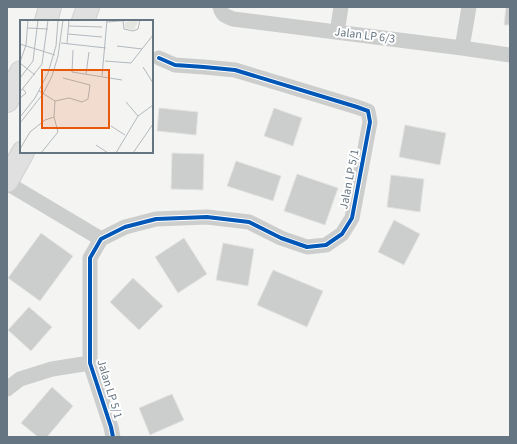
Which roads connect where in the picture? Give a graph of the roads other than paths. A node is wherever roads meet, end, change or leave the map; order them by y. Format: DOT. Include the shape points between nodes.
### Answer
graph roads {
  1 [pos="50,7"];
  2 [pos="88,7"];
  3 [pos="341,7"];
  4 [pos="469,7"];
  5 [pos="221,10"];
  6 [pos="46,20"];
  7 [pos="83,20"];
  8 [pos="337,32"];
  9 [pos="462,48"];
  10 [pos="510,55"];
  11 [pos="159,58"];
  12 [pos="20,74"];
  13 [pos="7,101"];
  14 [pos="22,153"];
  15 [pos="7,182"];
  16 [pos="100,238"];
  17 [pos="90,362"];
  18 [pos="7,389"];
  19 [pos="112,432"];
  1 -- 6 [label="main road"];
  2 -- 7 [label="main road"];
  3 -- 8 [label="street"];
  4 -- 9 [label="street"];
  5 -- 8 [label="street, Jalan LP 6/3" via="226,17"];
  8 -- 9 [label="street, Jalan LP 6/3"];
  9 -- 10 [label="street, Jalan LP 6/3"];
  11 -- 16 [label="street, Jalan LP 5/1" via="175,65 236,70 368,111 370,122 352,218 342,234 326,245 307,247 281,238 249,222 207,217 156,220 125,226"];
  12 -- 13 [label="main road"];
  14 -- 15 [label="main road"];
  15 -- 16 [label="street"];
  16 -- 17 [label="street, Jalan LP 5/1" via="90,258"];
  17 -- 18 [label="street" via="52,369 20,379"];
  17 -- 19 [label="street, Jalan LP 5/1"];
}
